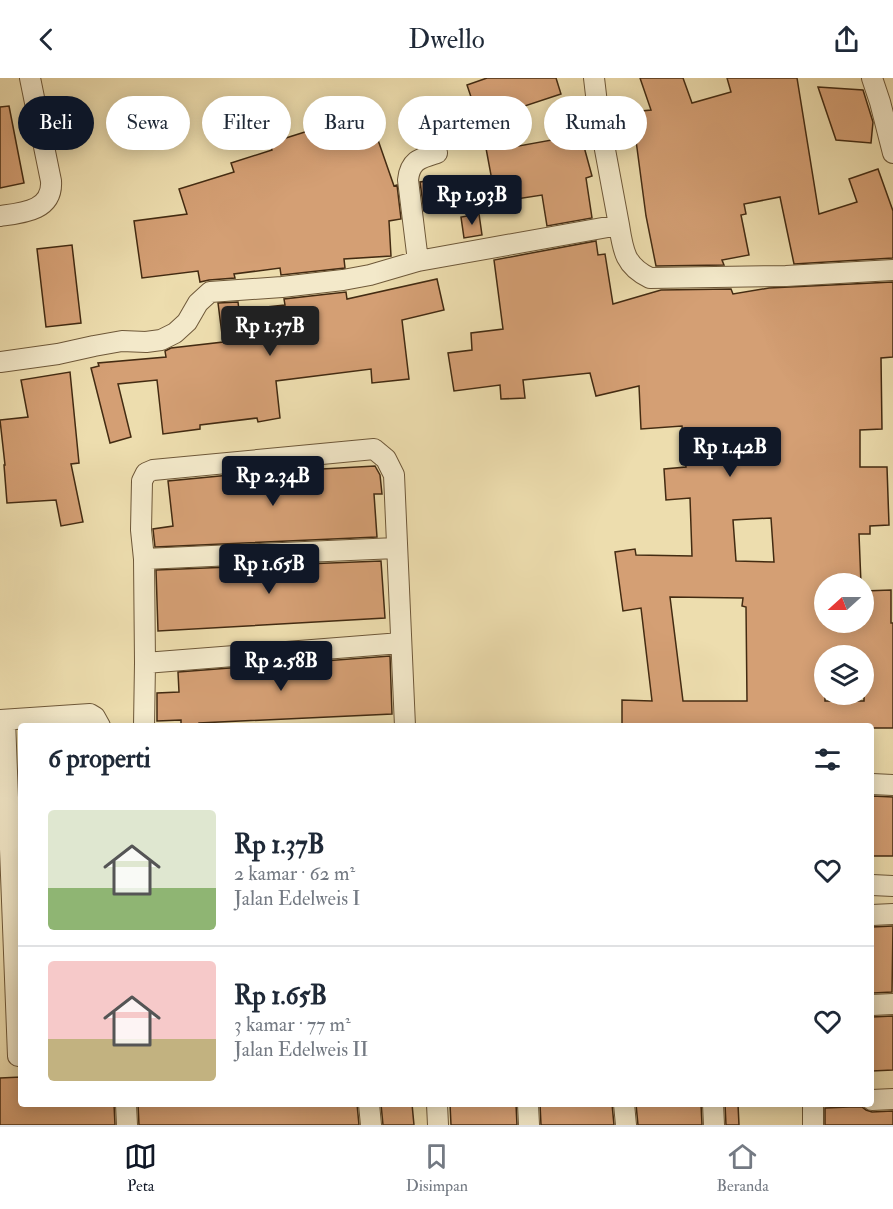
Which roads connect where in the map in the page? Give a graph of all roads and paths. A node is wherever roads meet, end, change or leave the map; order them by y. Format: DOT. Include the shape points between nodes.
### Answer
graph roads {
  1 [pos="30,78"];
  2 [pos="594,78"];
  3 [pos="872,78"];
  4 [pos="437,153"];
  5 [pos="893,153"];
  6 [pos="0,216"];
  7 [pos="619,225"];
  8 [pos="418,261"];
  9 [pos="893,270"];
  10 [pos="0,362"];
  11 [pos="396,548"];
  12 [pos="144,559"];
  13 [pos="401,644"];
  14 [pos="145,663"];
  15 [pos="3,720"];
  16 [pos="98,723"];
  17 [pos="144,723"];
  18 [pos="405,723"];
  19 [pos="874,783"];
  20 [pos="893,785"];
  21 [pos="874,885"];
  22 [pos="893,886"];
  23 [pos="893,914"];
  24 [pos="874,915"];
  25 [pos="893,1004"];
  26 [pos="874,1005"];
  27 [pos="13,1056"];
  28 [pos="893,1099"];
  29 [pos="874,1100"];
  30 [pos="126,1107"];
  31 [pos="369,1107"];
  32 [pos="437,1107"];
  33 [pos="528,1107"];
  34 [pos="624,1107"];
  35 [pos="713,1107"];
  36 [pos="813,1107"];
  37 [pos="127,1125"];
  38 [pos="371,1125"];
  39 [pos="438,1125"];
  40 [pos="529,1125"];
  41 [pos="626,1125"];
  42 [pos="714,1125"];
  43 [pos="813,1125"];
  1 -- 6 [label="street" via="51,195 23,213"];
  2 -- 7 [label="street"];
  3 -- 5 [label="street"];
  4 -- 8 [label="street" via="420,159 409,171"];
  7 -- 8 [label="street"];
  7 -- 9 [label="street" via="624,253 638,272 650,278"];
  8 -- 10 [label="street" via="343,280 210,292 187,322 161,340 122,341"];
  11 -- 12 [label="street"];
  11 -- 12 [label="street" via="394,475 386,459 374,449 149,471 142,478"];
  11 -- 13 [label="street"];
  12 -- 14 [label="street"];
  13 -- 14 [label="street"];
  13 -- 18 [label="street"];
  14 -- 17 [label="street"];
  15 -- 16 [label="street" via="90,714"];
  15 -- 27 [label="street"];
  19 -- 20 [label="street"];
  21 -- 22 [label="street"];
  23 -- 24 [label="street"];
  25 -- 26 [label="street"];
  28 -- 29 [label="street"];
  30 -- 37 [label="street"];
  31 -- 38 [label="street"];
  32 -- 39 [label="street"];
  33 -- 40 [label="street"];
  34 -- 41 [label="street"];
  35 -- 42 [label="street"];
  36 -- 43 [label="street"];
}
